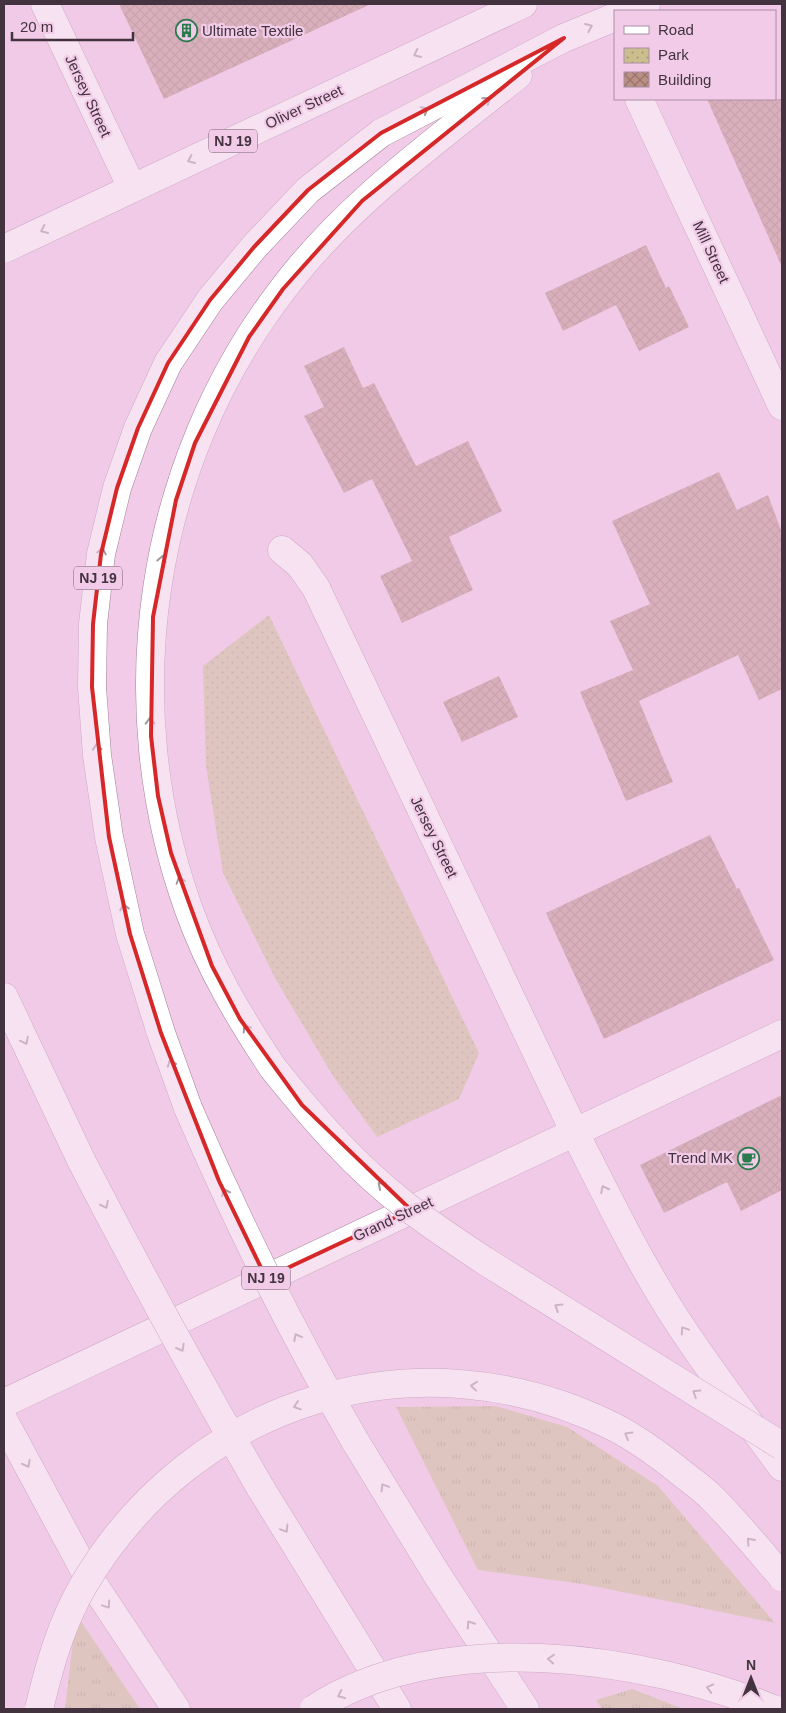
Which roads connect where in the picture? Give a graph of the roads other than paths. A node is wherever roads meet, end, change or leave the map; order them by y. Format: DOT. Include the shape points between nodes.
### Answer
graph roads {
  1 [pos="44,4"];
  2 [pos="487,4"];
  3 [pos="523,4"];
  4 [pos="646,4"];
  5 [pos="631,10"];
  6 [pos="614,17"];
  7 [pos="461,33"];
  8 [pos="564,38"];
  9 [pos="639,100"];
  10 [pos="132,188"];
  11 [pos="4,249"];
  12 [pos="782,406"];
  13 [pos="282,550"];
  14 [pos="4,997"];
  15 [pos="782,1034"];
  16 [pos="575,1133"];
  17 [pos="4,1403"];
  18 [pos="4,1421"];
  19 [pos="782,1446"];
  20 [pos="782,1467"];
  21 [pos="782,1577"];
  22 [pos="39,1709"];
  23 [pos="176,1709"];
  24 [pos="314,1709"];
  25 [pos="397,1709"];
  26 [pos="525,1709"];
  27 [pos="773,1709"];
  1 -- 10 [label="main road, Jersey Street"];
  2 -- 7 [label="main road"];
  3 -- 7 [label="main road, Oliver Street / NJ 19"];
  4 -- 5 [label="main road"];
  8 -- 6 [label="main road, NJ 19, one-way"];
  7 -- 10 [label="main road, Oliver Street / NJ 19, one-way"];
  19 -- 8 [label="main road, one-way, bridge" via="444,1234 405,1205 334,1140 273,1068 240,1019 212,966 171,854 158,796 149,676 160,568 176,500 220,389 249,337 282,289 362,201"];
  26 -- 8 [label="main road, NJ 19, one-way, bridge" via="436,1573 311,1364 254,1254 188,1108 130,934 109,837 97,756 92,687 93,624 101,554 117,488 138,428 168,363 210,300 308,190 381,133"];
  9 -- 12 [label="main road, Mill Street"];
  10 -- 11 [label="main road, Oliver Street / NJ 19, one-way"];
  13 -- 16 [label="main road, Jersey Street" via="300,565 316,588"];
  14 -- 25 [label="main road, one-way, bridge" via="82,1162 196,1377"];
  15 -- 16 [label="main road, Grand Street"];
  16 -- 17 [label="main road, Grand Street"];
  20 -- 16 [label="main road, Jersey Street, one-way" via="676,1318 640,1258"];
  18 -- 23 [label="main road, one-way" via="86,1573"];
  21 -- 22 [label="main road, one-way, bridge" via="709,1495 682,1473 654,1451 613,1427 570,1408 525,1394 432,1382 338,1393 293,1406 209,1449 138,1510 82,1587 62,1629"];
  27 -- 24 [label="main road, one-way, bridge" via="740,1696 665,1676 595,1663 530,1658 476,1659 404,1671 363,1684"];
}
